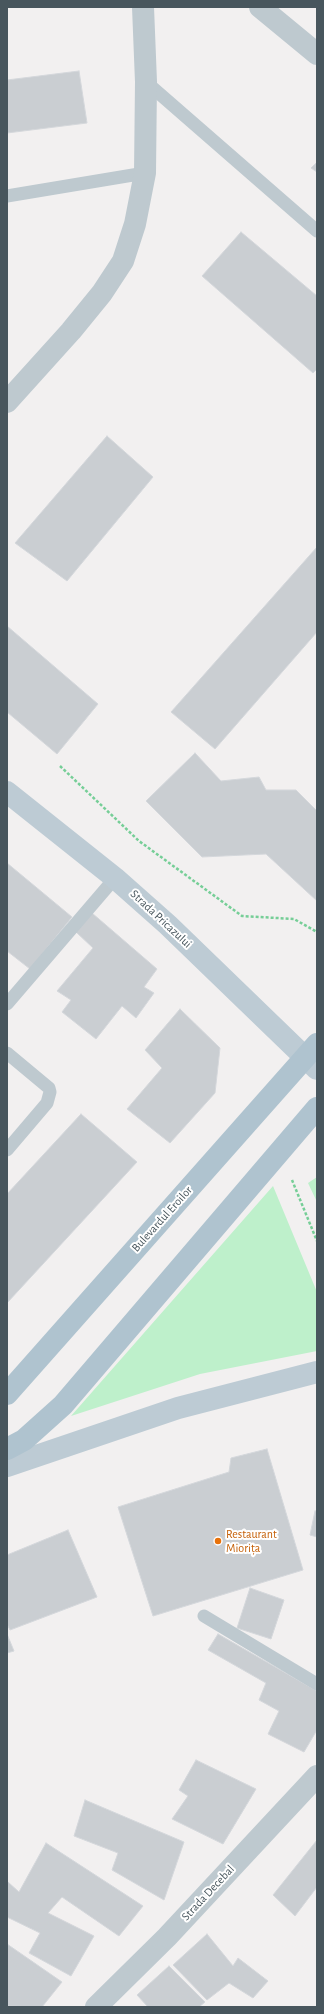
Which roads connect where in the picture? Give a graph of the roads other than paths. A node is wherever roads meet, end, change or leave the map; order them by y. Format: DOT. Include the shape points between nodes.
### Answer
graph roads {
  1 [pos="143,7"];
  2 [pos="260,7"];
  3 [pos="317,54"];
  4 [pos="146,82"];
  5 [pos="145,173"];
  6 [pos="7,196"];
  7 [pos="317,231"];
  8 [pos="7,402"];
  9 [pos="7,792"];
  10 [pos="115,878"];
  11 [pos="7,1004"];
  12 [pos="7,1053"];
  13 [pos="313,1057"];
  14 [pos="317,1108"];
  15 [pos="7,1150"];
  16 [pos="317,1372"];
  17 [pos="7,1394"];
  18 [pos="7,1449"];
  19 [pos="7,1466"];
  20 [pos="204,1616"];
  21 [pos="317,1684"];
  22 [pos="317,1776"];
  23 [pos="96,2007"];
  1 -- 4 [label="street"];
  2 -- 3 [label="street"];
  4 -- 5 [label="street"];
  4 -- 7 [label="lane"];
  5 -- 6 [label="lane"];
  5 -- 8 [label="street" via="135,224 123,261 98,298"];
  9 -- 10 [label="main road, Strada Pricazului"];
  10 -- 11 [label="lane"];
  10 -- 13 [label="main road, Strada Pricazului"];
  12 -- 15 [label="lane" via="49,1088 50,1097"];
  13 -- 17 [label="main road, Bulevardul Eroilor"];
  14 -- 18 [label="main road" via="63,1405 24,1440"];
  16 -- 19 [label="main road" via="178,1408"];
  20 -- 21 [label="lane"];
  22 -- 23 [label="street, Strada Decebal" via="167,1937"];
}
